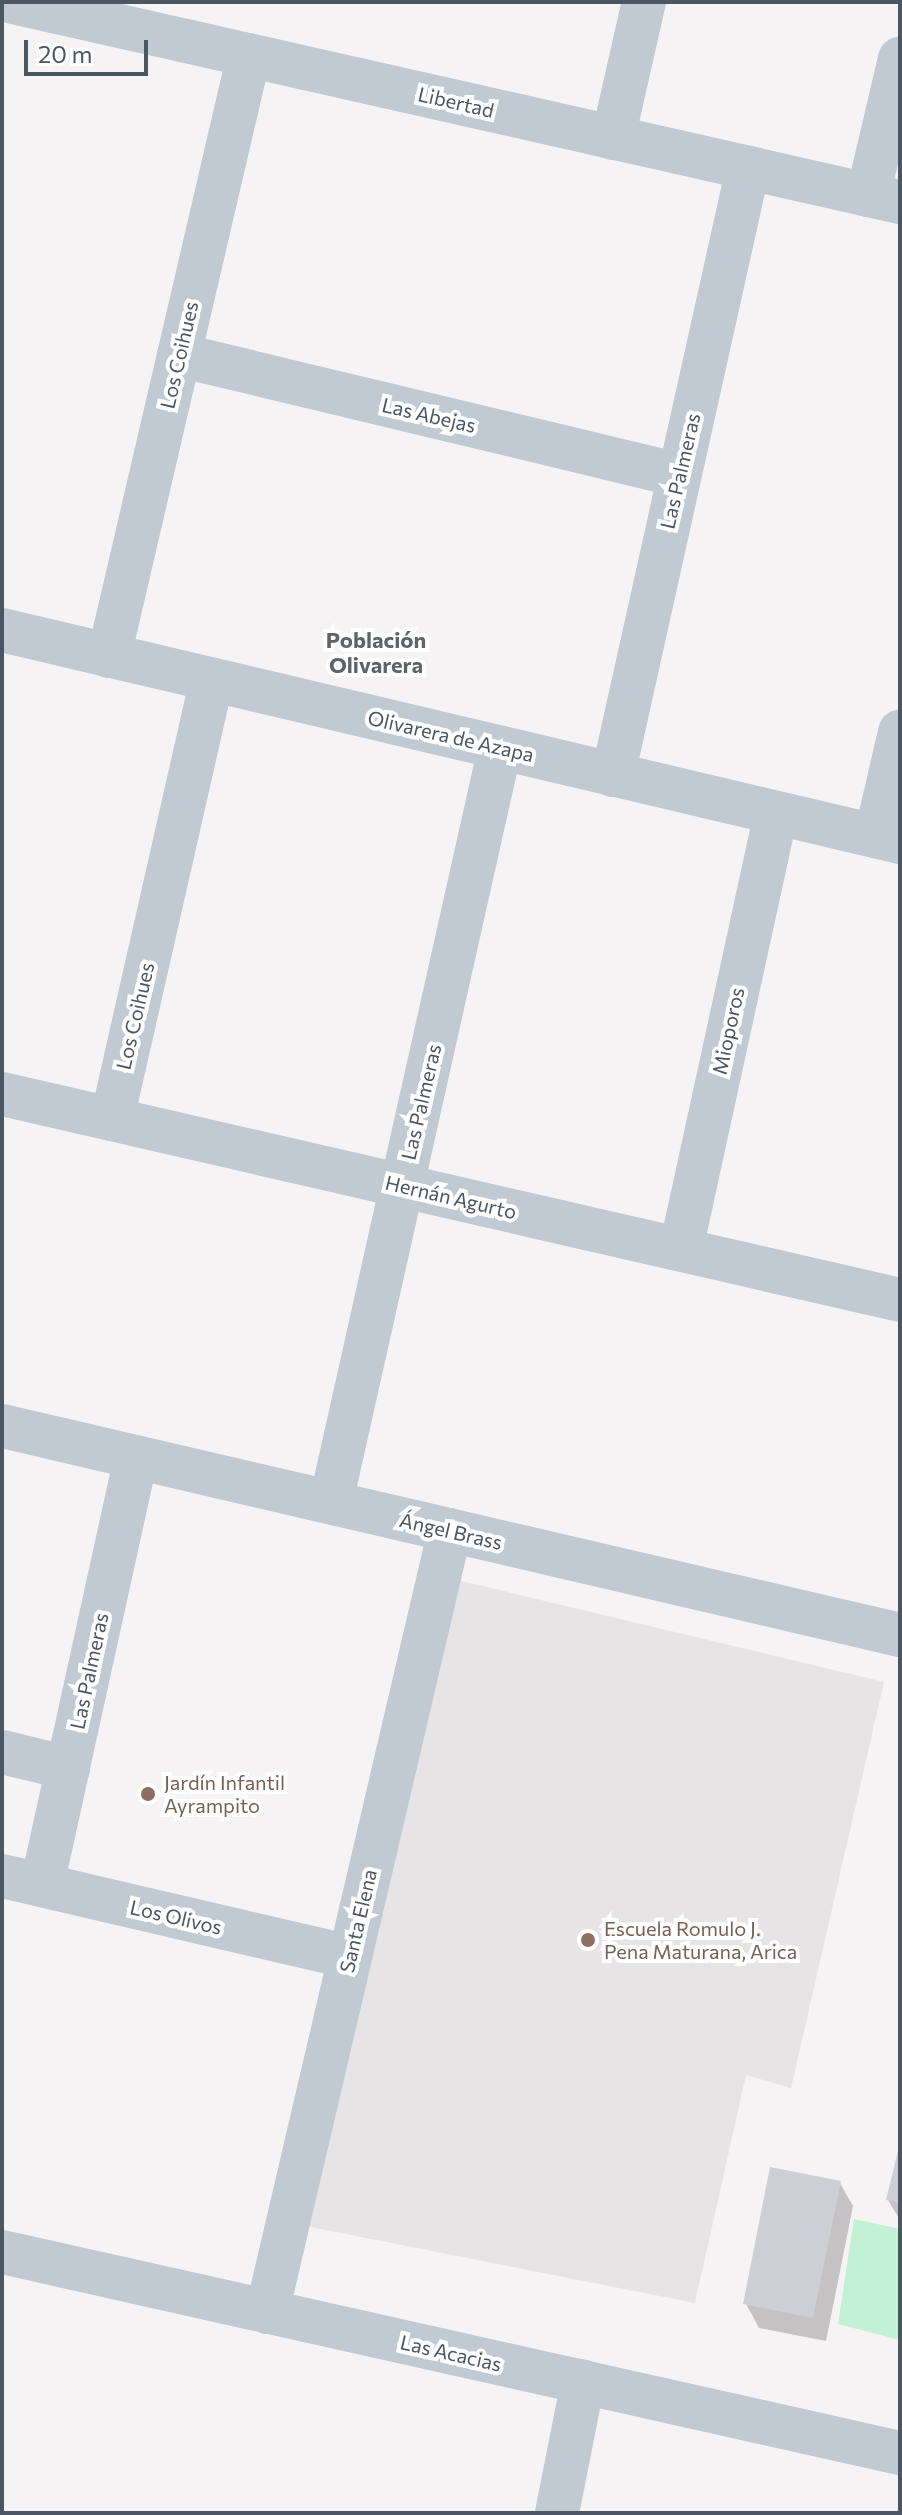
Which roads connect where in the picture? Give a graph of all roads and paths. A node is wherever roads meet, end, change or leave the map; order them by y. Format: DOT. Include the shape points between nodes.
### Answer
graph roads {
  1 [pos="13,2"];
  2 [pos="644,2"];
  3 [pos="148,17"];
  4 [pos="249,55"];
  5 [pos="900,59"];
  6 [pos="613,138"];
  7 [pos="748,168"];
  8 [pos="884,199"];
  9 [pos="179,355"];
  10 [pos="679,475"];
  11 [pos="2,630"];
  12 [pos="109,656"];
  13 [pos="212,680"];
  14 [pos="900,732"];
  15 [pos="500,748"];
  16 [pos="613,775"];
  17 [pos="776,813"];
  18 [pos="888,839"];
  19 [pos="2,1094"];
  20 [pos="112,1119"];
  21 [pos="402,1185"];
  22 [pos="681,1249"];
  23 [pos="900,1300"];
  24 [pos="2,1426"];
  25 [pos="136,1457"];
  26 [pos="331,1502"];
  27 [pos="450,1530"];
  28 [pos="900,1635"];
  29 [pos="2,1752"];
  30 [pos="68,1768"];
  31 [pos="22,1881"];
  32 [pos="350,1957"];
  33 [pos="2,2252"];
  34 [pos="267,2312"];
  35 [pos="583,2382"];
  36 [pos="900,2453"];
  37 [pos="557,2513"];
  1 -- 3 [label="street, Libertad"];
  2 -- 6 [label="street"];
  3 -- 4 [label="street, Libertad"];
  4 -- 6 [label="street, Libertad"];
  4 -- 9 [label="street, Los Coihues"];
  5 -- 8 [label="street"];
  6 -- 7 [label="street, Libertad"];
  7 -- 8 [label="street, Libertad"];
  7 -- 10 [label="street, Las Palmeras"];
  9 -- 10 [label="street, Las Abejas"];
  9 -- 12 [label="street, Los Coihues"];
  10 -- 16 [label="street, Las Palmeras"];
  11 -- 12 [label="street, Olivarera de Azapa"];
  12 -- 13 [label="street, Olivarera de Azapa"];
  13 -- 15 [label="street, Olivarera de Azapa"];
  13 -- 20 [label="street, Los Coihues"];
  14 -- 18 [label="street"];
  15 -- 16 [label="street, Olivarera de Azapa"];
  15 -- 21 [label="street, Las Palmeras"];
  16 -- 17 [label="street, Olivarera de Azapa"];
  17 -- 18 [label="street, Olivarera de Azapa"];
  17 -- 22 [label="street, Mioporos"];
  19 -- 20 [label="street, Hernán Agurto"];
  20 -- 21 [label="street, Hernán Agurto"];
  21 -- 22 [label="street, Hernán Agurto"];
  21 -- 26 [label="street, Las Palmeras"];
  22 -- 23 [label="street, Hernán Agurto"];
  24 -- 25 [label="street, Ángel Brass"];
  25 -- 26 [label="street, Ángel Brass"];
  25 -- 30 [label="street, Las Palmeras"];
  26 -- 27 [label="street, Ángel Brass"];
  27 -- 28 [label="street, Ángel Brass"];
  27 -- 32 [label="street, Santa Elena"];
  29 -- 30 [label="street"];
  30 -- 31 [label="street, Las Palmeras"];
  31 -- 32 [label="street, Los Olivos"];
  32 -- 34 [label="street, Santa Elena"];
  33 -- 34 [label="street, Las Acacias"];
  34 -- 35 [label="street, Las Acacias"];
  35 -- 36 [label="street, Las Acacias"];
  35 -- 37 [label="street"];
}
